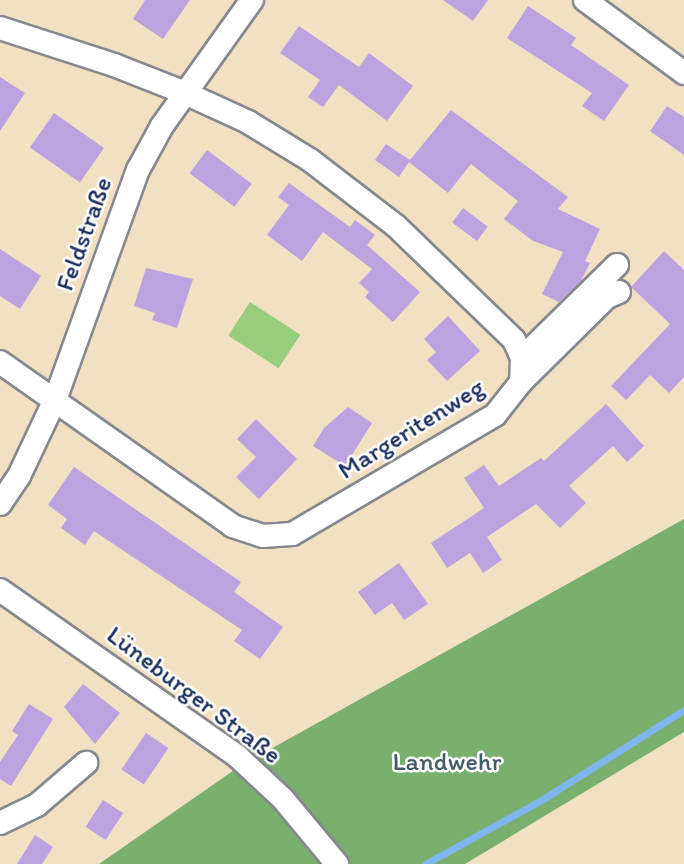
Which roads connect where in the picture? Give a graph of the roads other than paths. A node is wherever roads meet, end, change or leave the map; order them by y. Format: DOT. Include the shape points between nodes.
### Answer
graph roads {
  1 [pos="252,0"];
  2 [pos="585,0"];
  3 [pos="0,28"];
  4 [pos="684,73"];
  5 [pos="185,93"];
  6 [pos="617,265"];
  7 [pos="619,292"];
  8 [pos="522,358"];
  9 [pos="0,362"];
  10 [pos="521,382"];
  11 [pos="55,400"];
  12 [pos="0,504"];
  13 [pos="0,590"];
  14 [pos="86,763"];
  15 [pos="0,824"];
  16 [pos="337,864"];
  1 -- 5 [label="street, Feldstraße"];
  2 -- 4 [label="street"];
  3 -- 5 [label="street"];
  5 -- 8 [label="street" via="248,122 358,194 514,340"];
  5 -- 11 [label="street, Feldstraße" via="138,170"];
  6 -- 8 [label="street"];
  7 -- 10 [label="street" via="607,297"];
  8 -- 10 [label="street, Margeritenweg"];
  9 -- 11 [label="street, Margeritenweg"];
  10 -- 11 [label="street, Margeritenweg" via="495,415 429,456 292,534 263,536 233,526"];
  11 -- 12 [label="street, Feldstraße" via="19,476"];
  13 -- 16 [label="street, Lüneburger Straße" via="237,756 283,798"];
  14 -- 15 [label="street" via="37,805"];
}
